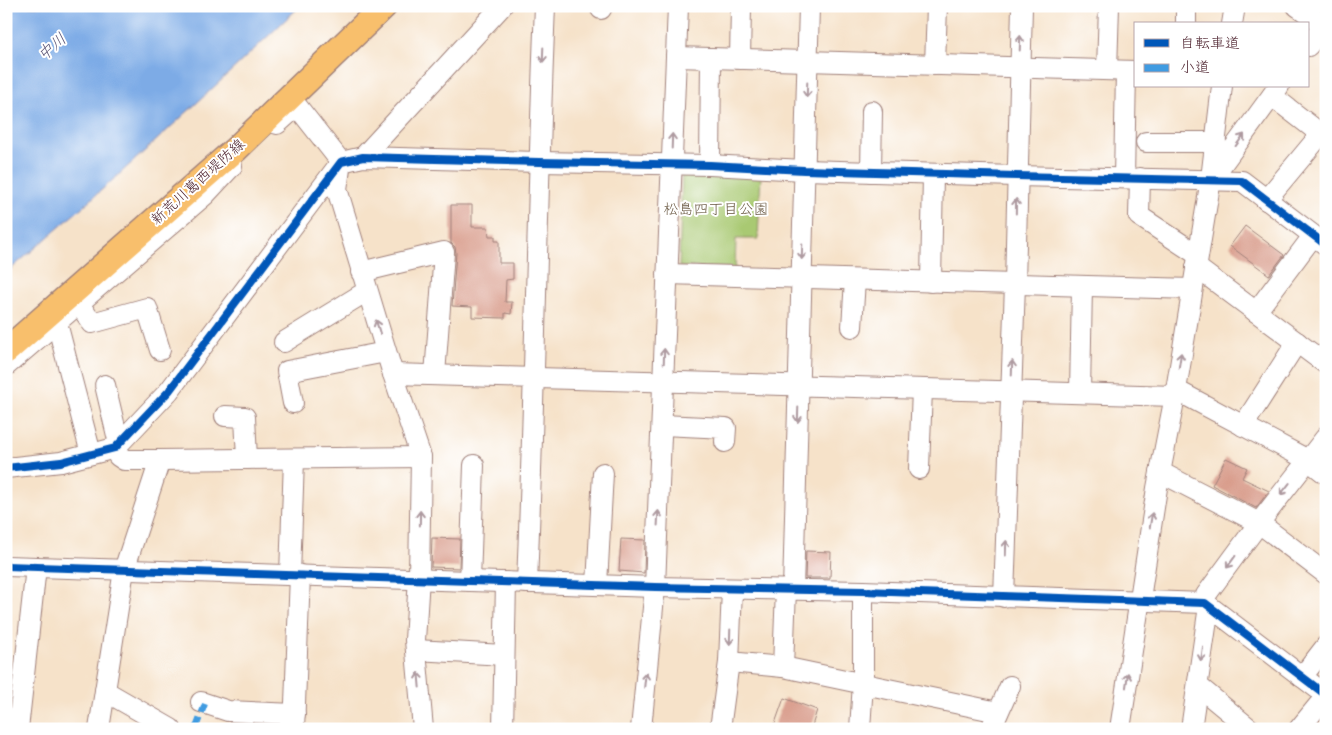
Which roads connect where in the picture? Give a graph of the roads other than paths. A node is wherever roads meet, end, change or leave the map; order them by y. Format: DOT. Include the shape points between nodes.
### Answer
graph roads {
  1 [pos="384,6"];
  2 [pos="398,6"];
  3 [pos="502,6"];
  4 [pos="545,6"];
  5 [pos="678,6"];
  6 [pos="741,6"];
  7 [pos="809,6"];
  8 [pos="936,6"];
  9 [pos="1022,6"];
  10 [pos="1109,6"];
  11 [pos="1186,6"];
  12 [pos="1235,6"];
  13 [pos="1297,6"];
  14 [pos="1186,22"];
  15 [pos="1232,22"];
  16 [pos="1325,25"];
  17 [pos="1310,44"];
  18 [pos="676,57"];
  19 [pos="711,58"];
  20 [pos="740,59"];
  21 [pos="808,61"];
  22 [pos="935,65"];
  23 [pos="1020,68"];
  24 [pos="1123,71"];
  25 [pos="1222,88"];
  26 [pos="1276,91"];
  27 [pos="297,106"];
  28 [pos="872,111"];
  29 [pos="1323,136"];
  30 [pos="1146,142"];
  31 [pos="1216,142"];
  32 [pos="239,152"];
  33 [pos="363,157"];
  34 [pos="341,162"];
  35 [pos="539,162"];
  36 [pos="672,164"];
  37 [pos="710,165"];
  38 [pos="804,170"];
  39 [pos="871,172"];
  40 [pos="932,174"];
  41 [pos="1016,176"];
  42 [pos="1132,178"];
  43 [pos="1211,179"];
  44 [pos="1266,200"];
  45 [pos="1321,237"];
  46 [pos="1197,261"];
  47 [pos="361,272"];
  48 [pos="667,274"];
  49 [pos="801,279"];
  50 [pos="855,280"];
  51 [pos="931,282"];
  52 [pos="1015,284"];
  53 [pos="1082,286"];
  54 [pos="1192,289"];
  55 [pos="367,291"];
  56 [pos="79,304"];
  57 [pos="1256,312"];
  58 [pos="57,323"];
  59 [pos="852,327"];
  60 [pos="284,342"];
  61 [pos="1297,342"];
  62 [pos="6,350"];
  63 [pos="160,350"];
  64 [pos="386,352"];
  65 [pos="1326,364"];
  66 [pos="6,366"];
  67 [pos="393,374"];
  68 [pos="435,375"];
  69 [pos="534,378"];
  70 [pos="664,382"];
  71 [pos="105,385"];
  72 [pos="798,386"];
  73 [pos="922,389"];
  74 [pos="1011,391"];
  75 [pos="1080,393"];
  76 [pos="1175,393"];
  77 [pos="293,404"];
  78 [pos="225,416"];
  79 [pos="662,425"];
  80 [pos="1243,426"];
  81 [pos="1326,437"];
  82 [pos="725,442"];
  83 [pos="117,446"];
  84 [pos="90,454"];
  85 [pos="421,457"];
  86 [pos="247,459"];
  87 [pos="294,459"];
  88 [pos="160,460"];
  89 [pos="1308,460"];
  90 [pos="474,465"];
  91 [pos="6,468"];
  92 [pos="919,469"];
  93 [pos="1160,472"];
  94 [pos="603,473"];
  95 [pos="1326,474"];
  96 [pos="1259,523"];
  97 [pos="6,566"];
  98 [pos="36,567"];
  99 [pos="124,570"];
  100 [pos="1326,574"];
  101 [pos="295,575"];
  102 [pos="419,578"];
  103 [pos="470,581"];
  104 [pos="506,582"];
  105 [pos="527,583"];
  106 [pos="597,585"];
  107 [pos="654,587"];
  108 [pos="732,588"];
  109 [pos="789,589"];
  110 [pos="863,591"];
  111 [pos="1004,597"];
  112 [pos="1138,601"];
  113 [pos="1207,605"];
  114 [pos="1326,646"];
  115 [pos="416,650"];
  116 [pos="504,655"];
  117 [pos="729,662"];
  118 [pos="783,666"];
  119 [pos="1302,677"];
  120 [pos="863,683"];
  121 [pos="1010,686"];
  122 [pos="1198,686"];
  123 [pos="105,691"];
  124 [pos="1326,696"];
  125 [pos="201,702"];
  126 [pos="294,721"];
  127 [pos="994,721"];
  128 [pos="18,729"];
  129 [pos="100,729"];
  130 [pos="171,729"];
  131 [pos="422,729"];
  132 [pos="503,729"];
  133 [pos="641,729"];
  134 [pos="720,729"];
  135 [pos="860,729"];
  136 [pos="1120,729"];
  137 [pos="1191,729"];
  138 [pos="1250,729"];
  139 [pos="1299,729"];
  1 -- 32 [label="main road, 新荒川葛西堤防線"];
  2 -- 27 [label="street"];
  3 -- 33 [label="street"];
  4 -- 35 [label="street, one-way"];
  5 -- 18 [label="street"];
  6 -- 20 [label="street"];
  7 -- 21 [label="street"];
  8 -- 22 [label="street"];
  23 -- 9 [label="street, one-way"];
  10 -- 24 [label="street"];
  11 -- 14 [label="street"];
  12 -- 15 [label="street"];
  13 -- 16 [label="street"];
  16 -- 17 [label="street"];
  18 -- 19 [label="street"];
  36 -- 18 [label="street, one-way"];
  19 -- 20 [label="street"];
  19 -- 37 [label="street"];
  20 -- 21 [label="street"];
  21 -- 22 [label="street"];
  21 -- 38 [label="street, one-way"];
  22 -- 23 [label="street"];
  23 -- 24 [label="street"];
  23 -- 41 [label="street"];
  24 -- 42 [label="street"];
  25 -- 31 [label="street"];
  26 -- 29 [label="street"];
  43 -- 26 [label="street, one-way"];
  27 -- 32 [label="street"];
  27 -- 34 [label="street"];
  28 -- 39 [label="street"];
  29 -- 44 [label="street"];
  30 -- 31 [label="street"];
  31 -- 43 [label="street"];
  32 -- 56 [label="street" via="205,195"];
  32 -- 62 [label="main road, 新荒川葛西堤防線"];
  33 -- 34 [label="street"];
  33 -- 35 [label="street"];
  34 -- 47 [label="street" via="337,189"];
  34 -- 83 [label="street" via="168,391"];
  35 -- 36 [label="street"];
  35 -- 69 [label="street"];
  36 -- 37 [label="street"];
  36 -- 48 [label="street"];
  37 -- 38 [label="street"];
  38 -- 39 [label="street"];
  38 -- 49 [label="street, one-way"];
  39 -- 40 [label="street"];
  40 -- 41 [label="street"];
  40 -- 51 [label="street"];
  41 -- 42 [label="street"];
  52 -- 41 [label="street, one-way"];
  42 -- 43 [label="street"];
  42 -- 46 [label="street" via="1139,216"];
  43 -- 44 [label="street" via="1242,181"];
  43 -- 46 [label="street"];
  44 -- 45 [label="street"];
  45 -- 57 [label="street"];
  46 -- 54 [label="street"];
  46 -- 57 [label="street"];
  47 -- 55 [label="street"];
  47 -- 68 [label="street" via="444,252"];
  48 -- 49 [label="street"];
  70 -- 48 [label="street, one-way"];
  49 -- 50 [label="street"];
  49 -- 72 [label="street"];
  50 -- 51 [label="street"];
  50 -- 59 [label="street"];
  51 -- 52 [label="street"];
  52 -- 53 [label="street"];
  74 -- 52 [label="street, one-way"];
  53 -- 54 [label="street"];
  53 -- 75 [label="street"];
  76 -- 54 [label="street, one-way"];
  55 -- 60 [label="street"];
  64 -- 55 [label="street, one-way"];
  56 -- 58 [label="street"];
  56 -- 63 [label="street" via="92,323 147,308"];
  57 -- 61 [label="street"];
  58 -- 66 [label="street"];
  58 -- 84 [label="street"];
  61 -- 65 [label="street"];
  61 -- 80 [label="street"];
  64 -- 67 [label="street"];
  64 -- 77 [label="street" via="287,371"];
  67 -- 68 [label="street"];
  67 -- 85 [label="street"];
  68 -- 69 [label="street"];
  69 -- 70 [label="street"];
  69 -- 105 [label="street"];
  70 -- 72 [label="street"];
  70 -- 79 [label="street"];
  71 -- 83 [label="street"];
  72 -- 73 [label="street"];
  72 -- 109 [label="street, one-way"];
  73 -- 74 [label="street"];
  73 -- 92 [label="street"];
  74 -- 75 [label="street"];
  111 -- 74 [label="street, one-way"];
  75 -- 76 [label="street"];
  76 -- 80 [label="street"];
  76 -- 93 [label="street"];
  78 -- 86 [label="street" via="245,417"];
  79 -- 82 [label="street" via="726,428"];
  107 -- 79 [label="street, one-way"];
  80 -- 89 [label="street"];
  81 -- 89 [label="street"];
  83 -- 84 [label="street"];
  83 -- 88 [label="street" via="118,456 124,460"];
  84 -- 91 [label="street" via="61,462"];
  85 -- 87 [label="street"];
  102 -- 85 [label="street, one-way"];
  86 -- 87 [label="street"];
  86 -- 88 [label="street"];
  87 -- 101 [label="street"];
  88 -- 99 [label="street"];
  89 -- 95 [label="street"];
  89 -- 96 [label="street, one-way"];
  90 -- 103 [label="street"];
  93 -- 96 [label="street"];
  112 -- 93 [label="street, one-way"];
  94 -- 106 [label="street"];
  96 -- 100 [label="street"];
  96 -- 113 [label="street, one-way" via="1206,595"];
  97 -- 98 [label="street"];
  98 -- 99 [label="street"];
  98 -- 128 [label="street"];
  99 -- 101 [label="street"];
  99 -- 123 [label="street"];
  101 -- 102 [label="street"];
  101 -- 126 [label="street"];
  102 -- 103 [label="street"];
  102 -- 115 [label="street"];
  103 -- 104 [label="street"];
  104 -- 105 [label="street"];
  104 -- 116 [label="street"];
  105 -- 106 [label="street"];
  106 -- 107 [label="street"];
  107 -- 108 [label="street"];
  133 -- 107 [label="street, one-way"];
  108 -- 109 [label="street"];
  108 -- 117 [label="street, one-way"];
  109 -- 110 [label="street"];
  109 -- 118 [label="street"];
  110 -- 111 [label="street"];
  110 -- 120 [label="street"];
  111 -- 112 [label="street"];
  112 -- 113 [label="street"];
  136 -- 112 [label="street, one-way"];
  113 -- 119 [label="street"];
  113 -- 122 [label="street, one-way"];
  114 -- 119 [label="street"];
  115 -- 116 [label="street"];
  131 -- 115 [label="street, one-way"];
  116 -- 132 [label="street"];
  117 -- 118 [label="street"];
  117 -- 134 [label="street"];
  118 -- 120 [label="street"];
  119 -- 124 [label="street"];
  120 -- 127 [label="street"];
  120 -- 135 [label="street"];
  121 -- 127 [label="street"];
  122 -- 137 [label="street"];
  122 -- 138 [label="street"];
  123 -- 129 [label="street"];
  123 -- 130 [label="street"];
  124 -- 139 [label="street"];
  125 -- 126 [label="street" via="228,711"];
}
